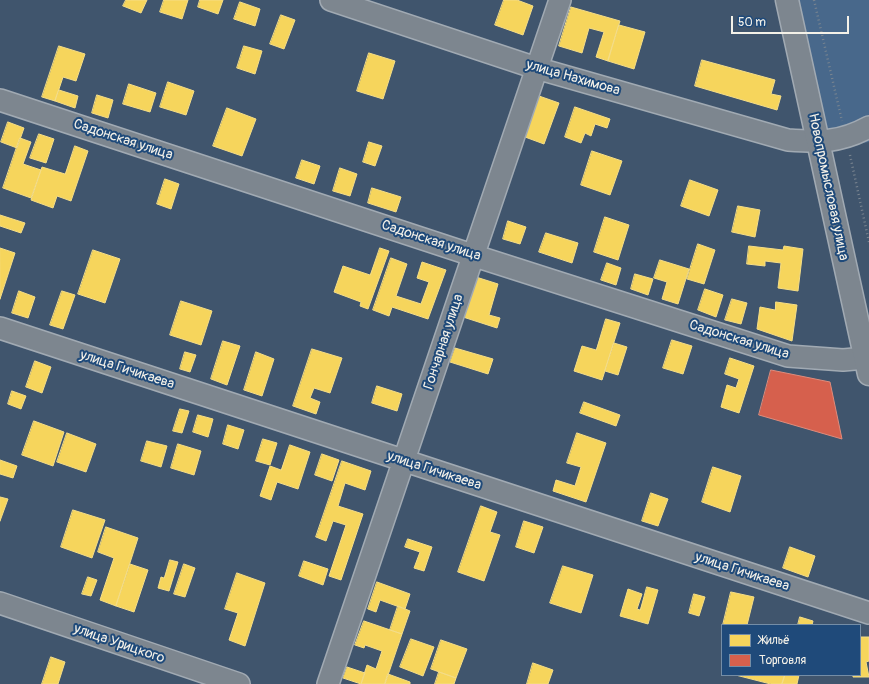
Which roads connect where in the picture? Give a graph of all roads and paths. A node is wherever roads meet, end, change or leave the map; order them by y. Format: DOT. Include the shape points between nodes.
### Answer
graph roads {
  1 [pos="331,0"];
  2 [pos="560,0"];
  3 [pos="786,0"];
  4 [pos="536,68"];
  5 [pos="0,100"];
  6 [pos="869,127"];
  7 [pos="818,142"];
  8 [pos="472,255"];
  9 [pos="0,328"];
  10 [pos="867,366"];
  11 [pos="404,461"];
  12 [pos="0,603"];
  13 [pos="869,613"];
  14 [pos="238,684"];
  15 [pos="328,684"];
  1 -- 4 [label="street, улица Нахимова"];
  2 -- 4 [label="street, Гончарная улица"];
  3 -- 7 [label="main road, Новопромысловая улица"];
  4 -- 7 [label="street, улица Нахимова" via="788,140"];
  4 -- 8 [label="street, Гончарная улица"];
  5 -- 8 [label="street, Садонская улица"];
  6 -- 7 [label="street, улица Нахимова" via="846,138"];
  7 -- 10 [label="main road, Новопромысловая улица"];
  8 -- 10 [label="street, Садонская улица" via="788,356 843,360"];
  8 -- 11 [label="street, Гончарная улица"];
  9 -- 11 [label="street, улица Гичикаева"];
  11 -- 13 [label="street, улица Гичикаева"];
  11 -- 15 [label="street, Гончарная улица"];
  12 -- 14 [label="street, улица Урицкого"];
}
